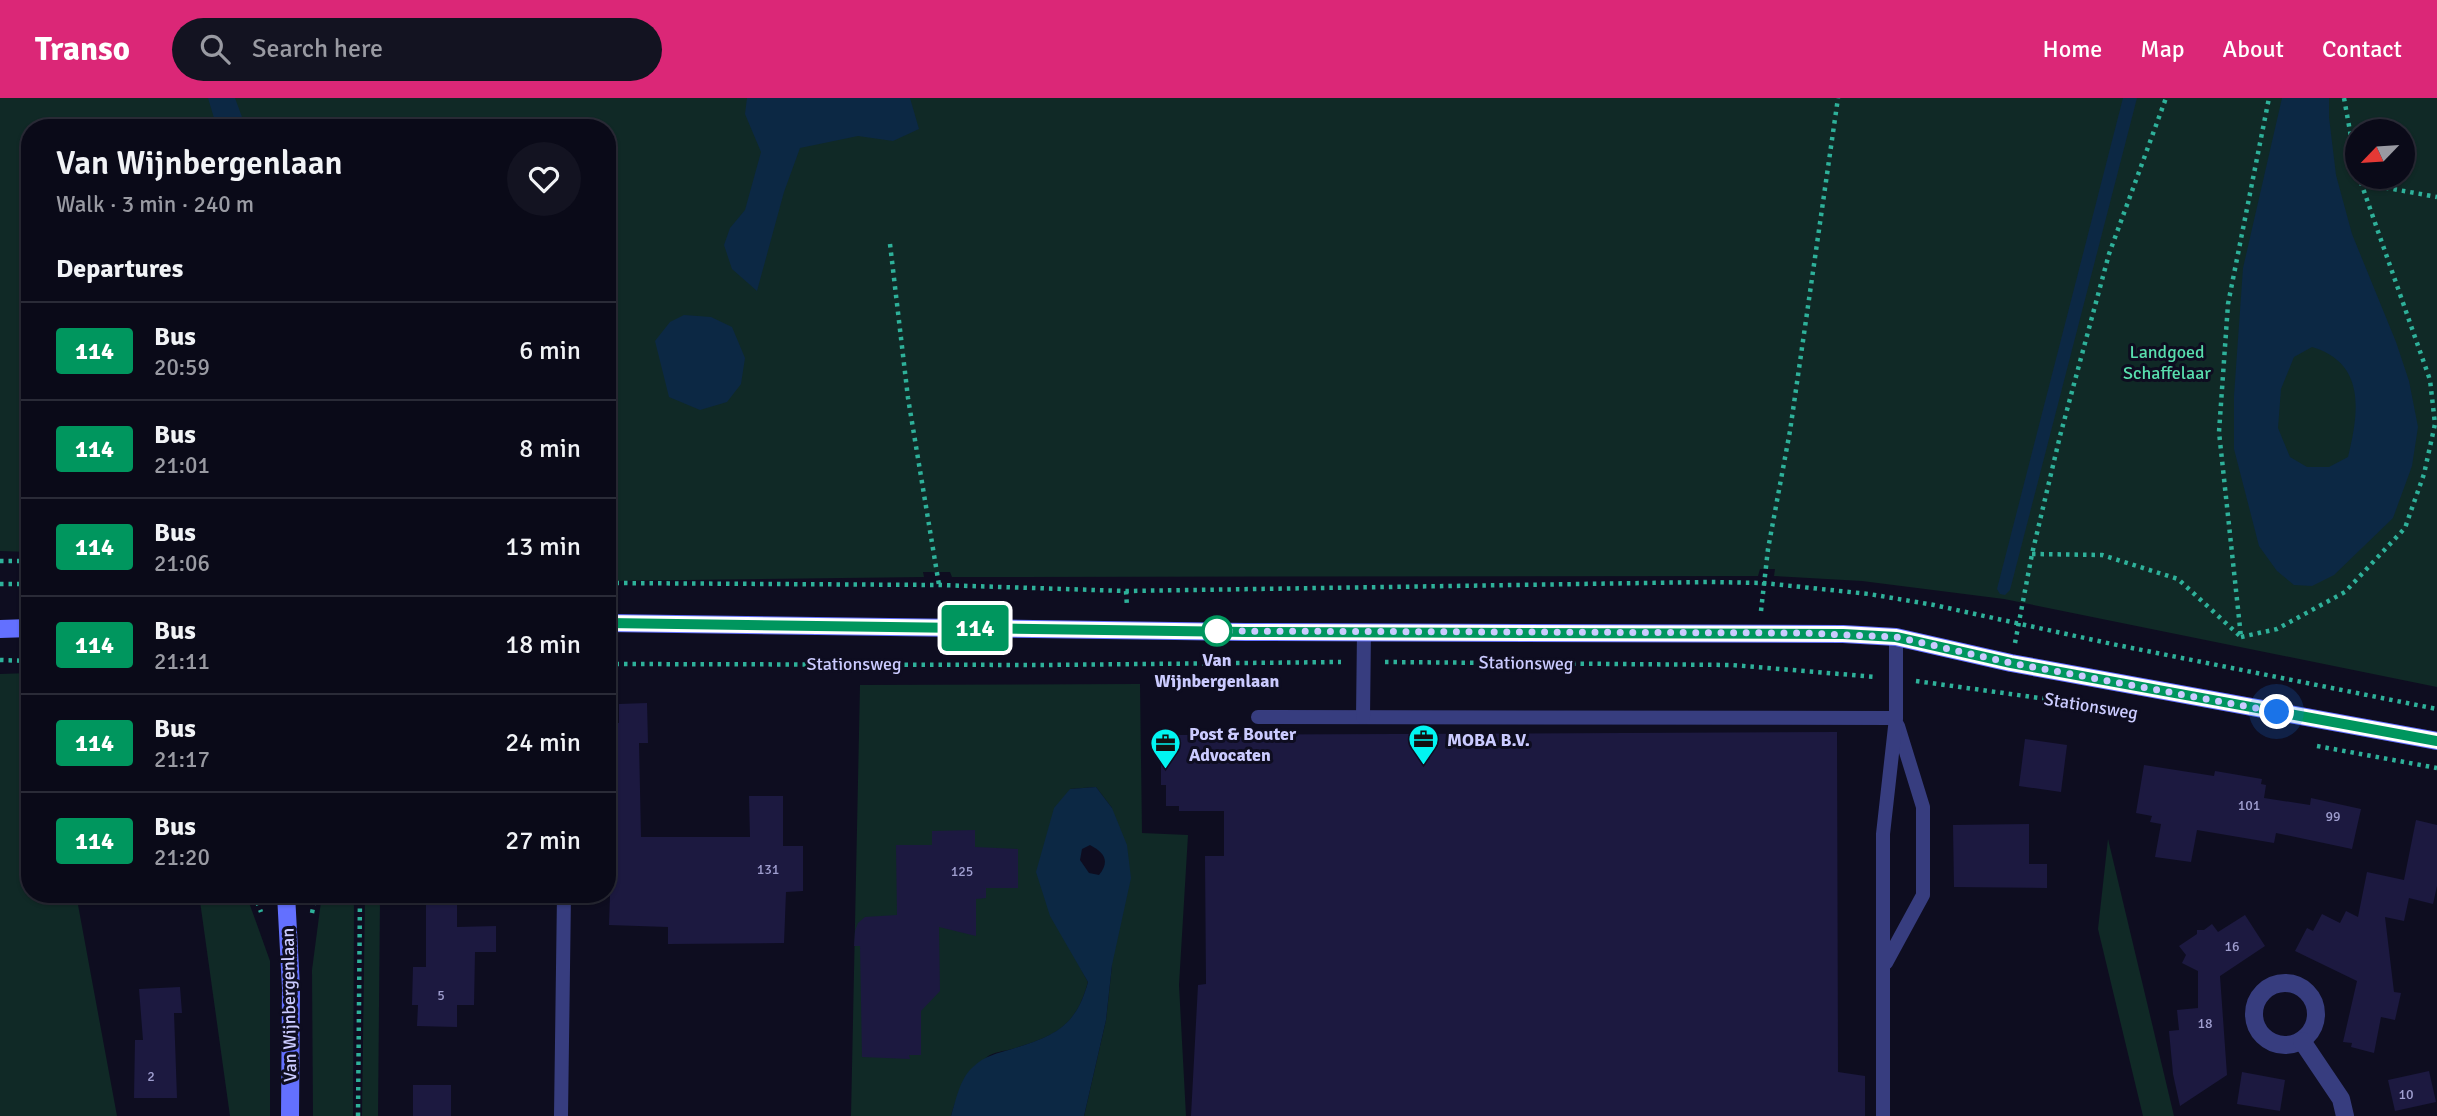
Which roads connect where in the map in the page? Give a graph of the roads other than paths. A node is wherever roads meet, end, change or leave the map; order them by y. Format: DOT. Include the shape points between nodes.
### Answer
graph roads {
  1 [pos="616,623"];
  2 [pos="21,628"];
  3 [pos="0,629"];
  4 [pos="1364,631"];
  5 [pos="1896,637"];
  6 [pos="1258,717"];
  7 [pos="1363,717"];
  8 [pos="1896,718"];
  9 [pos="2437,741"];
  10 [pos="286,903"];
  11 [pos="564,903"];
  12 [pos="1884,966"];
  13 [pos="2302,1041"];
  14 [pos="290,1116"];
  15 [pos="561,1116"];
  16 [pos="1883,1116"];
  17 [pos="2344,1116"];
  1 -- 4 [label="main road, Stationsweg"];
  2 -- 3 [label="main road"];
  4 -- 5 [label="main road, Stationsweg"];
  4 -- 7 [label="lane"];
  5 -- 8 [label="lane"];
  5 -- 9 [label="main road, Stationsweg" via="2011,663"];
  6 -- 7 [label="lane"];
  7 -- 8 [label="lane"];
  8 -- 12 [label="lane" via="1883,834"];
  8 -- 12 [label="lane" via="1923,807 1923,895"];
  10 -- 14 [label="main road, Van Wijnbergenlaan"];
  11 -- 15 [label="lane"];
  12 -- 16 [label="lane"];
  13 -- 17 [label="street" via="2341,1099"];
}
